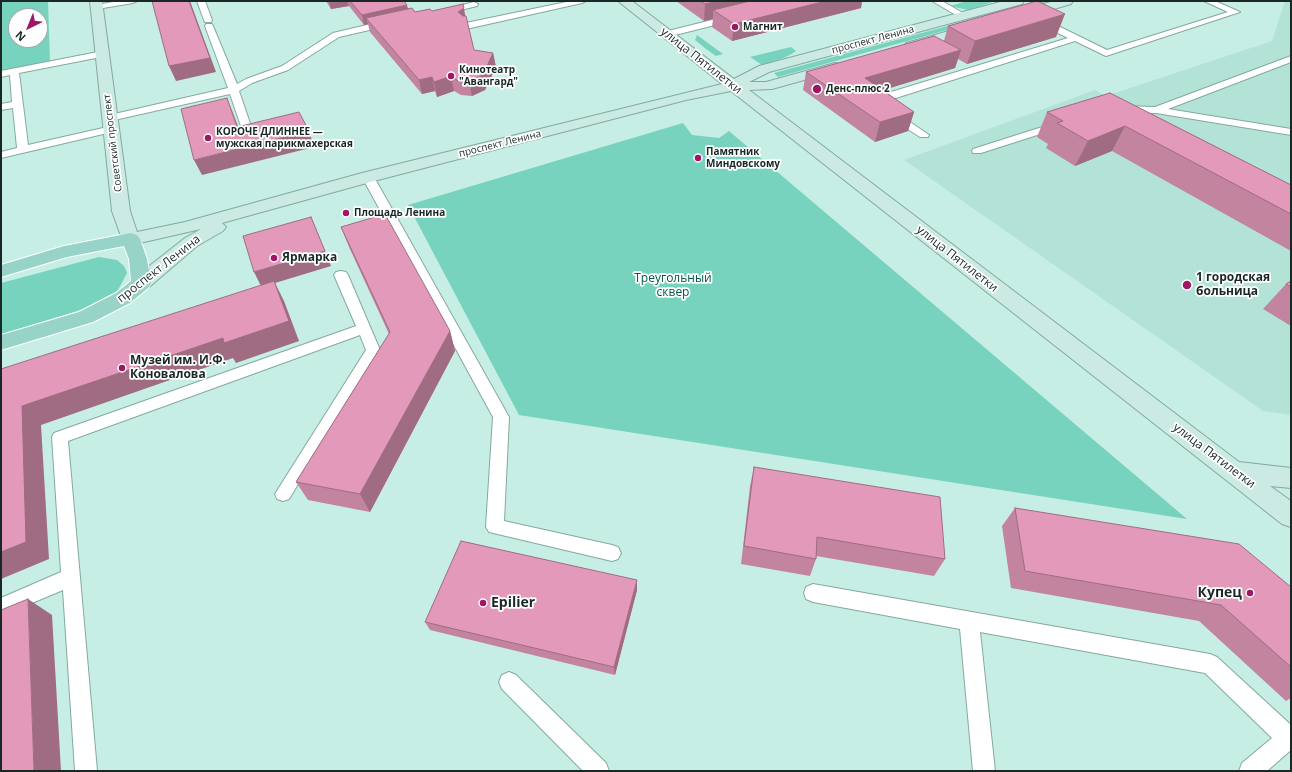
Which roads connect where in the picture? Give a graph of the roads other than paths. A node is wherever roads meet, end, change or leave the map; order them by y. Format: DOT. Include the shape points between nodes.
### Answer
graph roads {
  1 [pos="133,1"];
  2 [pos="201,1"];
  3 [pos="582,1"];
  4 [pos="624,1"];
  5 [pos="936,1"];
  6 [pos="1018,1"];
  7 [pos="1067,1"];
  8 [pos="1213,2"];
  9 [pos="97,4"];
  10 [pos="479,10"];
  11 [pos="435,13"];
  12 [pos="1024,13"];
  13 [pos="742,16"];
  14 [pos="964,16"];
  15 [pos="1010,18"];
  16 [pos="397,21"];
  17 [pos="987,24"];
  18 [pos="466,26"];
  19 [pos="667,34"];
  20 [pos="1076,38"];
  21 [pos="899,50"];
  22 [pos="103,54"];
  23 [pos="1291,59"];
  24 [pos="847,64"];
  25 [pos="956,64"];
  26 [pos="969,71"];
  27 [pos="14,72"];
  28 [pos="1,74"];
  29 [pos="732,86"];
  30 [pos="234,90"];
  31 [pos="18,104"];
  32 [pos="1,107"];
  33 [pos="1111,110"];
  34 [pos="1156,110"];
  35 [pos="1070,121"];
  36 [pos="111,124"];
  37 [pos="264,132"];
  38 [pos="1291,132"];
  39 [pos="924,136"];
  40 [pos="23,150"];
  41 [pos="977,152"];
  42 [pos="1,154"];
  43 [pos="368,177"];
  44 [pos="269,204"];
  45 [pos="131,239"];
  46 [pos="1,270"];
  47 [pos="341,275"];
  48 [pos="141,283"];
  49 [pos="364,328"];
  50 [pos="1,343"];
  51 [pos="1232,470"];
  52 [pos="1291,478"];
  53 [pos="283,494"];
  54 [pos="1291,516"];
  55 [pos="612,553"];
  56 [pos="71,577"];
  57 [pos="813,593"];
  58 [pos="1,607"];
  59 [pos="969,621"];
  60 [pos="510,682"];
  61 [pos="1290,737"];
  62 [pos="86,771"];
  63 [pos="598,771"];
  64 [pos="984,771"];
  65 [pos="1250,771"];
  1 -- 9 [label="lane"];
  2 -- 30 [label="lane"];
  3 -- 10 [label="lane"];
  4 -- 19 [label="main road, улица Пятилетки"];
  5 -- 14 [label="lane"];
  6 -- 14 [label="main road, проспект Ленина"];
  7 -- 12 [label="main road"];
  8 -- 20 [label="lane" via="1236,12 1106,53"];
  9 -- 22 [label="main road, Советский проспект"];
  10 -- 11 [label="lane"];
  10 -- 18 [label="lane"];
  12 -- 15 [label="main road"];
  12 -- 20 [label="lane"];
  13 -- 19 [label="lane"];
  14 -- 29 [label="main road, проспект Ленина" via="764,69"];
  16 -- 30 [label="lane" via="336,35 285,68 248,81"];
  17 -- 21 [label="main road, проспект Ленина" via="926,47"];
  19 -- 29 [label="main road, улица Пятилетки"];
  20 -- 26 [label="lane"];
  22 -- 27 [label="lane"];
  22 -- 36 [label="main road, Советский проспект"];
  23 -- 34 [label="lane"];
  24 -- 29 [label="main road, проспект Ленина" via="767,86"];
  25 -- 26 [label="lane"];
  26 -- 39 [label="lane" via="872,101"];
  27 -- 28 [label="lane"];
  27 -- 31 [label="lane"];
  29 -- 43 [label="main road, проспект Ленина"];
  29 -- 51 [label="main road, улица Пятилетки"];
  30 -- 36 [label="lane"];
  30 -- 37 [label="lane" via="249,136"];
  31 -- 32 [label="lane"];
  31 -- 40 [label="lane"];
  33 -- 34 [label="lane"];
  34 -- 38 [label="lane"];
  35 -- 41 [label="lane"];
  36 -- 40 [label="lane"];
  36 -- 45 [label="main road, Советский проспект" via="121,211"];
  40 -- 42 [label="lane"];
  43 -- 44 [label="main road, проспект Ленина"];
  43 -- 55 [label="lane" via="501,417 495,527"];
  44 -- 45 [label="main road, проспект Ленина" via="187,227"];
  44 -- 48 [label="main road, проспект Ленина" via="225,223 191,242"];
  45 -- 46 [label="main road, проспект Ленина" via="64,252"];
  45 -- 48 [label="main road, Советский проспект" via="138,259"];
  47 -- 49 [label="lane"];
  48 -- 50 [label="main road, проспект Ленина" via="124,298 86,317"];
  49 -- 53 [label="lane" via="373,350"];
  49 -- 56 [label="lane" via="60,437"];
  51 -- 52 [label="main road"];
  51 -- 54 [label="main road, улица Пятилетки"];
  56 -- 58 [label="lane"];
  56 -- 62 [label="lane"];
  57 -- 59 [label="lane"];
  59 -- 61 [label="lane" via="1210,664"];
  59 -- 64 [label="lane"];
  60 -- 63 [label="lane"];
  61 -- 65 [label="lane"];
}
